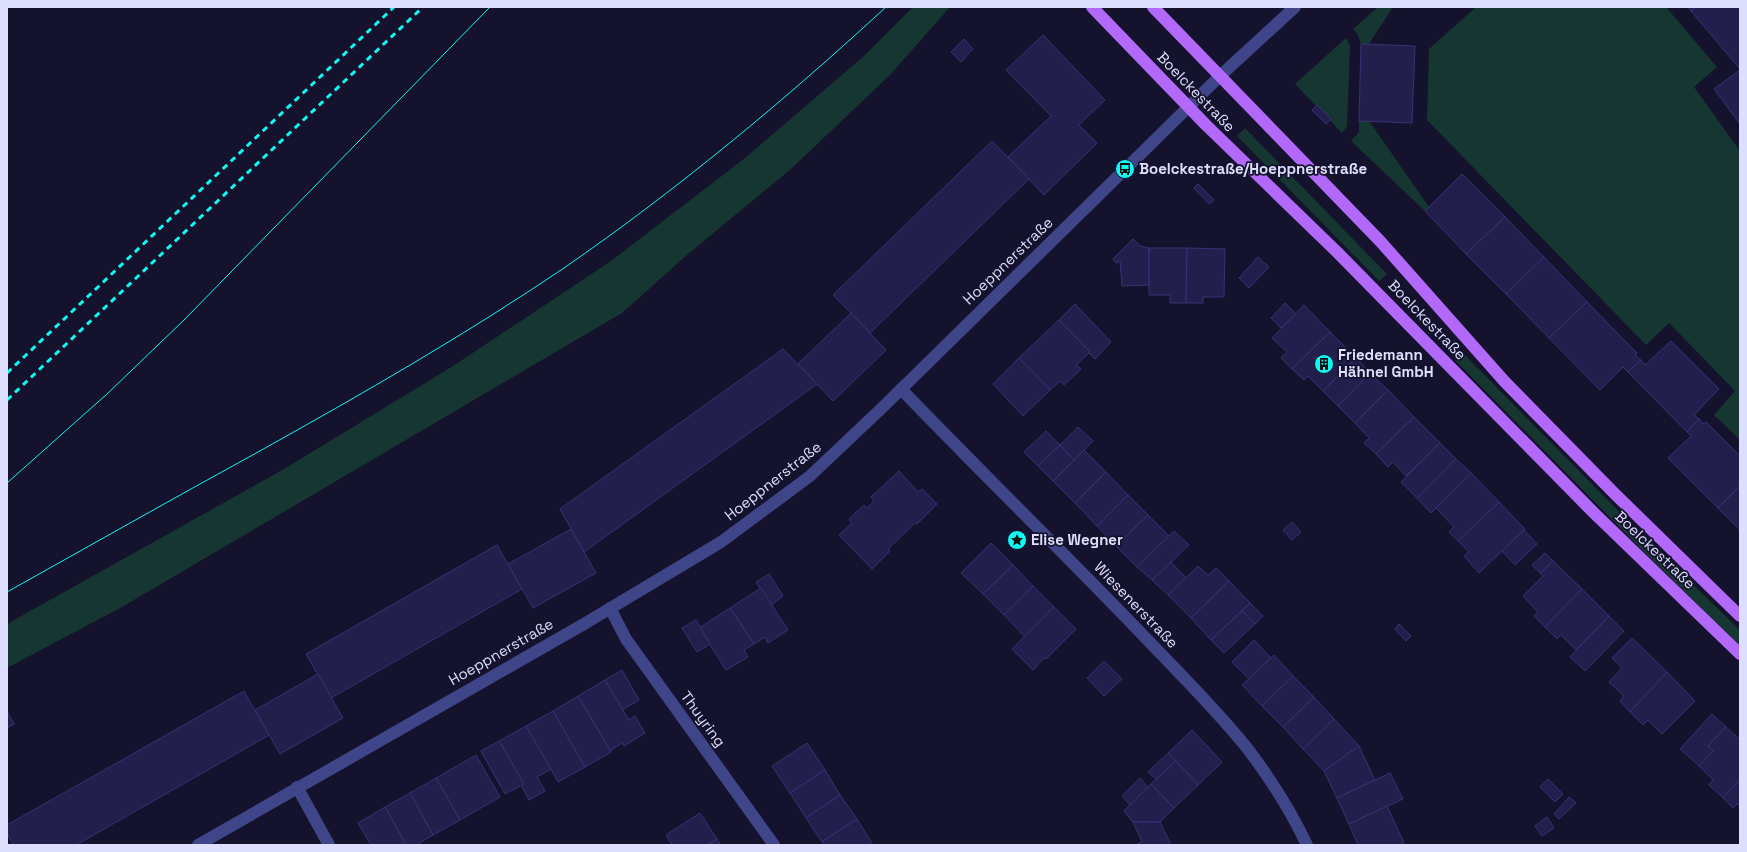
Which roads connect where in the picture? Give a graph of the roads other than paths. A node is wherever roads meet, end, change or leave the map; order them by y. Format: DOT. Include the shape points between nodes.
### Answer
graph roads {
  1 [pos="1092,7"];
  2 [pos="1152,7"];
  3 [pos="1294,7"];
  4 [pos="1220,76"];
  5 [pos="1188,108"];
  6 [pos="901,389"];
  7 [pos="610,608"];
  8 [pos="1740,616"];
  9 [pos="1740,654"];
  10 [pos="298,787"];
  11 [pos="198,845"];
  12 [pos="329,845"];
  13 [pos="774,845"];
  14 [pos="1307,845"];
  1 -- 5 [label="main road, Boelckestraße"];
  2 -- 4 [label="main road, Boelckestraße"];
  3 -- 4 [label="street, Hoeppnerstraße"];
  4 -- 5 [label="street, Hoeppnerstraße"];
  4 -- 8 [label="main road, Boelckestraße" via="1380,241 1505,382"];
  5 -- 6 [label="street, Hoeppnerstraße"];
  5 -- 9 [label="main road, Boelckestraße" via="1337,252 1594,513"];
  6 -- 7 [label="street, Hoeppnerstraße" via="810,476 721,542"];
  6 -- 14 [label="street, Wiesenerstraße" via="1082,571 1247,748 1267,776"];
  7 -- 10 [label="street, Hoeppnerstraße"];
  7 -- 13 [label="street, Thuyring" via="626,640"];
  10 -- 11 [label="street, Hoeppnerstraße"];
  10 -- 12 [label="street"];
}
